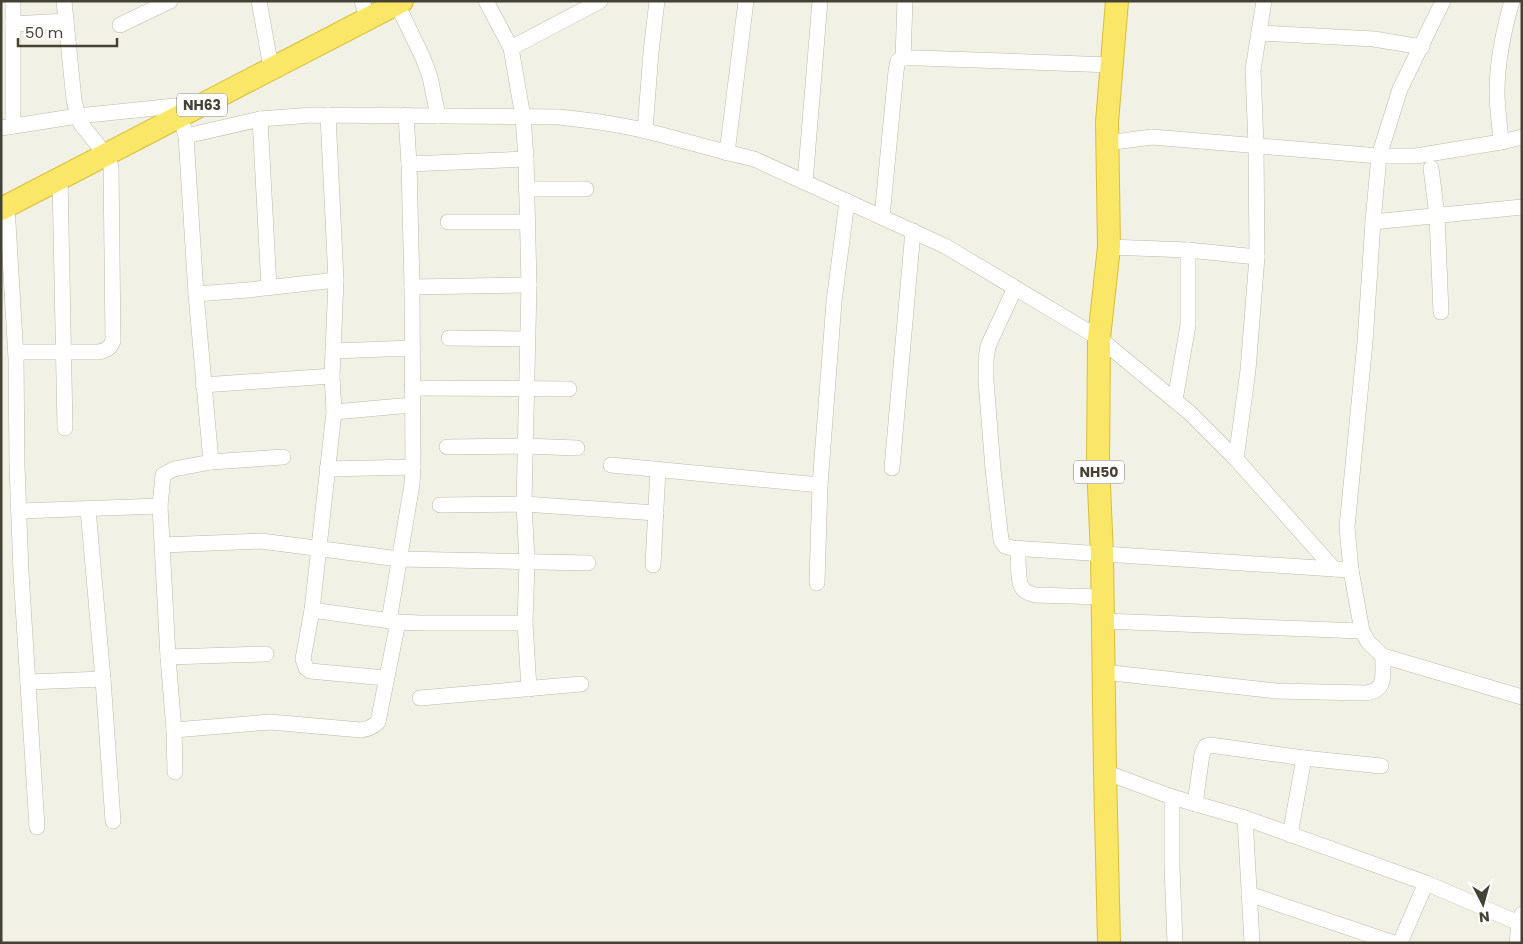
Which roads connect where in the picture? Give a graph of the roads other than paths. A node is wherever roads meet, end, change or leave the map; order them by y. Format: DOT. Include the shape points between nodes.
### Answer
graph roads {
  1 [pos="13,1"];
  2 [pos="64,1"];
  3 [pos="170,1"];
  4 [pos="260,1"];
  5 [pos="486,1"];
  6 [pos="600,1"];
  7 [pos="657,1"];
  8 [pos="746,1"];
  9 [pos="820,1"];
  10 [pos="905,1"];
  11 [pos="1117,1"];
  12 [pos="1264,1"];
  13 [pos="1512,1"];
  14 [pos="1441,2"];
  15 [pos="149,6"];
  16 [pos="378,6"];
  17 [pos="66,21"];
  18 [pos="13,24"];
  19 [pos="120,25"];
  20 [pos="1259,33"];
  21 [pos="1422,47"];
  22 [pos="511,48"];
  23 [pos="903,58"];
  24 [pos="269,62"];
  25 [pos="1112,64"];
  26 [pos="328,115"];
  27 [pos="78,116"];
  28 [pos="406,116"];
  29 [pos="438,116"];
  30 [pos="523,116"];
  31 [pos="180,119"];
  32 [pos="260,119"];
  33 [pos="7,127"];
  34 [pos="645,130"];
  35 [pos="1522,137"];
  36 [pos="1501,142"];
  37 [pos="1107,143"];
  38 [pos="1256,145"];
  39 [pos="101,150"];
  40 [pos="727,153"];
  41 [pos="1379,156"];
  42 [pos="526,159"];
  43 [pos="410,164"];
  44 [pos="1431,168"];
  45 [pos="60,178"];
  46 [pos="805,182"];
  47 [pos="526,189"];
  48 [pos="586,190"];
  49 [pos="847,201"];
  50 [pos="3,203"];
  51 [pos="1522,207"];
  52 [pos="1437,216"];
  53 [pos="882,217"];
  54 [pos="448,222"];
  55 [pos="527,222"];
  56 [pos="1373,222"];
  57 [pos="913,231"];
  58 [pos="1109,246"];
  59 [pos="1188,250"];
  60 [pos="1257,257"];
  61 [pos="336,280"];
  62 [pos="529,285"];
  63 [pos="412,287"];
  64 [pos="269,288"];
  65 [pos="1015,288"];
  66 [pos="196,294"];
  67 [pos="1441,312"];
  68 [pos="449,338"];
  69 [pos="1099,338"];
  70 [pos="527,339"];
  71 [pos="412,348"];
  72 [pos="333,350"];
  73 [pos="16,352"];
  74 [pos="63,352"];
  75 [pos="332,376"];
  76 [pos="203,384"];
  77 [pos="412,388"];
  78 [pos="526,388"];
  79 [pos="568,389"];
  80 [pos="1174,400"];
  81 [pos="412,405"];
  82 [pos="334,412"];
  83 [pos="65,428"];
  84 [pos="525,446"];
  85 [pos="447,447"];
  86 [pos="577,448"];
  87 [pos="283,457"];
  88 [pos="1236,459"];
  89 [pos="211,462"];
  90 [pos="611,465"];
  91 [pos="413,467"];
  92 [pos="892,468"];
  93 [pos="327,469"];
  94 [pos="658,469"];
  95 [pos="820,485"];
  96 [pos="524,504"];
  97 [pos="440,505"];
  98 [pos="160,506"];
  99 [pos="88,508"];
  100 [pos="19,511"];
  101 [pos="656,513"];
  102 [pos="163,546"];
  103 [pos="319,548"];
  104 [pos="1018,548"];
  105 [pos="1102,554"];
  106 [pos="400,559"];
  107 [pos="526,561"];
  108 [pos="588,563"];
  109 [pos="653,565"];
  110 [pos="1334,569"];
  111 [pos="1351,570"];
  112 [pos="817,583"];
  113 [pos="1103,597"];
  114 [pos="312,610"];
  115 [pos="1103,621"];
  116 [pos="393,622"];
  117 [pos="525,623"];
  118 [pos="1362,631"];
  119 [pos="266,654"];
  120 [pos="1383,656"];
  121 [pos="168,657"];
  122 [pos="1103,672"];
  123 [pos="386,678"];
  124 [pos="104,679"];
  125 [pos="28,682"];
  126 [pos="581,684"];
  127 [pos="529,689"];
  128 [pos="420,698"];
  129 [pos="1522,698"];
  130 [pos="174,730"];
  131 [pos="1304,758"];
  132 [pos="1381,766"];
  133 [pos="175,772"];
  134 [pos="1105,772"];
  135 [pos="1172,797"];
  136 [pos="1195,804"];
  137 [pos="1245,818"];
  138 [pos="113,821"];
  139 [pos="37,827"];
  140 [pos="1290,835"];
  141 [pos="1426,883"];
  142 [pos="1249,894"];
  143 [pos="1521,920"];
  144 [pos="1109,943"];
  145 [pos="1176,943"];
  146 [pos="1252,943"];
  147 [pos="1394,943"];
  148 [pos="1400,943"];
  149 [pos="1517,943"];
  1 -- 18 [label="street"];
  2 -- 17 [label="street"];
  3 -- 15 [label="street"];
  4 -- 24 [label="street"];
  5 -- 22 [label="street"];
  6 -- 22 [label="street"];
  7 -- 34 [label="street"];
  8 -- 40 [label="street"];
  9 -- 46 [label="street"];
  10 -- 23 [label="street"];
  11 -- 25 [label="highway, NH50"];
  12 -- 20 [label="street"];
  13 -- 36 [label="street" via="1497,92"];
  14 -- 21 [label="street"];
  15 -- 19 [label="street"];
  16 -- 24 [label="highway, NH63"];
  16 -- 29 [label="street" via="423,58"];
  17 -- 18 [label="street"];
  17 -- 27 [label="street"];
  18 -- 33 [label="street"];
  20 -- 21 [label="street" via="1374,39"];
  20 -- 38 [label="street" via="1253,70"];
  21 -- 41 [label="street" via="1400,89"];
  22 -- 30 [label="street"];
  23 -- 25 [label="street"];
  23 -- 53 [label="street" via="898,61 896,71"];
  24 -- 31 [label="highway, NH63"];
  25 -- 37 [label="highway, NH50"];
  26 -- 28 [label="street"];
  26 -- 32 [label="street"];
  26 -- 61 [label="street"];
  27 -- 31 [label="street"];
  27 -- 33 [label="street"];
  27 -- 39 [label="street"];
  28 -- 29 [label="street"];
  28 -- 43 [label="street"];
  29 -- 30 [label="street"];
  30 -- 34 [label="street" via="559,117"];
  30 -- 42 [label="street"];
  31 -- 32 [label="street"];
  31 -- 39 [label="highway, NH63"];
  31 -- 66 [label="street"];
  32 -- 64 [label="street"];
  34 -- 40 [label="street"];
  35 -- 36 [label="street"];
  36 -- 41 [label="street" via="1416,156"];
  37 -- 38 [label="street" via="1152,137"];
  37 -- 58 [label="highway, NH50"];
  38 -- 41 [label="street"];
  38 -- 60 [label="street"];
  39 -- 45 [label="highway, NH63"];
  39 -- 50 [label="highway, NH63"];
  39 -- 74 [label="street" via="111,172 113,341 107,350 100,352"];
  40 -- 46 [label="street" via="754,159"];
  41 -- 56 [label="street"];
  42 -- 43 [label="street"];
  42 -- 47 [label="street"];
  43 -- 63 [label="street"];
  44 -- 52 [label="street"];
  45 -- 50 [label="highway, NH63"];
  45 -- 74 [label="street"];
  46 -- 49 [label="street"];
  47 -- 48 [label="street"];
  47 -- 55 [label="street"];
  49 -- 53 [label="street"];
  49 -- 95 [label="street" via="834,302"];
  50 -- 73 [label="street"];
  51 -- 52 [label="street"];
  52 -- 56 [label="street"];
  52 -- 67 [label="street"];
  53 -- 57 [label="street"];
  54 -- 55 [label="street"];
  55 -- 62 [label="street"];
  56 -- 111 [label="street" via="1347,527"];
  57 -- 65 [label="street" via="945,246"];
  57 -- 92 [label="street"];
  58 -- 59 [label="street"];
  58 -- 69 [label="highway, NH50"];
  59 -- 60 [label="street"];
  59 -- 80 [label="street" via="1188,325"];
  60 -- 88 [label="street" via="1248,370"];
  61 -- 64 [label="street"];
  61 -- 72 [label="street"];
  62 -- 63 [label="street"];
  62 -- 70 [label="street"];
  63 -- 71 [label="street"];
  64 -- 66 [label="street"];
  65 -- 69 [label="street"];
  65 -- 104 [label="street" via="988,346 986,370 1001,540 1005,546"];
  66 -- 76 [label="street"];
  68 -- 70 [label="street"];
  69 -- 80 [label="street"];
  69 -- 105 [label="highway, NH50" via="1098,465"];
  70 -- 78 [label="street"];
  71 -- 72 [label="street"];
  71 -- 77 [label="street"];
  72 -- 75 [label="street"];
  73 -- 74 [label="street"];
  73 -- 100 [label="street"];
  74 -- 83 [label="street"];
  75 -- 76 [label="street"];
  75 -- 82 [label="street"];
  76 -- 89 [label="street"];
  77 -- 78 [label="street"];
  77 -- 81 [label="street"];
  78 -- 79 [label="street"];
  78 -- 84 [label="street"];
  80 -- 88 [label="street"];
  81 -- 82 [label="street"];
  81 -- 91 [label="street"];
  82 -- 93 [label="street"];
  84 -- 85 [label="street"];
  84 -- 86 [label="street"];
  84 -- 96 [label="street"];
  87 -- 89 [label="street"];
  88 -- 110 [label="street"];
  89 -- 98 [label="street" via="163,474"];
  90 -- 94 [label="street"];
  91 -- 93 [label="street"];
  91 -- 106 [label="street"];
  93 -- 103 [label="street"];
  94 -- 95 [label="street"];
  94 -- 101 [label="street"];
  95 -- 112 [label="street"];
  96 -- 97 [label="street"];
  96 -- 101 [label="street"];
  96 -- 107 [label="street"];
  98 -- 99 [label="street"];
  98 -- 102 [label="street"];
  99 -- 100 [label="street"];
  99 -- 124 [label="street"];
  100 -- 125 [label="street"];
  101 -- 109 [label="street"];
  102 -- 103 [label="street" via="261,541"];
  102 -- 121 [label="street"];
  103 -- 106 [label="street"];
  103 -- 114 [label="street"];
  104 -- 105 [label="street"];
  104 -- 113 [label="street" via="1021,588 1026,592"];
  105 -- 110 [label="street"];
  105 -- 113 [label="highway, NH50"];
  106 -- 107 [label="street"];
  106 -- 116 [label="street"];
  107 -- 108 [label="street"];
  107 -- 117 [label="street"];
  110 -- 111 [label="street"];
  111 -- 118 [label="street"];
  113 -- 115 [label="highway, NH50"];
  114 -- 116 [label="street"];
  114 -- 123 [label="street" via="303,659 306,668"];
  115 -- 118 [label="street"];
  115 -- 122 [label="highway, NH50"];
  116 -- 117 [label="street"];
  116 -- 123 [label="street"];
  117 -- 127 [label="street"];
  118 -- 120 [label="street"];
  119 -- 121 [label="street"];
  120 -- 122 [label="street" via="1382,685 1378,690 1365,693 1276,691"];
  120 -- 129 [label="street"];
  121 -- 130 [label="street"];
  122 -- 134 [label="highway, NH50"];
  123 -- 130 [label="street" via="378,722 369,729 270,722"];
  124 -- 125 [label="street"];
  124 -- 138 [label="street"];
  125 -- 139 [label="street"];
  126 -- 127 [label="street"];
  127 -- 128 [label="street"];
  130 -- 133 [label="street"];
  131 -- 132 [label="street"];
  131 -- 136 [label="street" via="1206,746"];
  131 -- 140 [label="street"];
  134 -- 135 [label="street"];
  134 -- 144 [label="highway, NH50"];
  135 -- 136 [label="street"];
  135 -- 145 [label="street"];
  136 -- 137 [label="street"];
  137 -- 140 [label="street"];
  137 -- 142 [label="street"];
  140 -- 141 [label="street"];
  141 -- 143 [label="street"];
  141 -- 148 [label="street"];
  142 -- 146 [label="street"];
  142 -- 147 [label="street"];
  143 -- 149 [label="street"];
}
